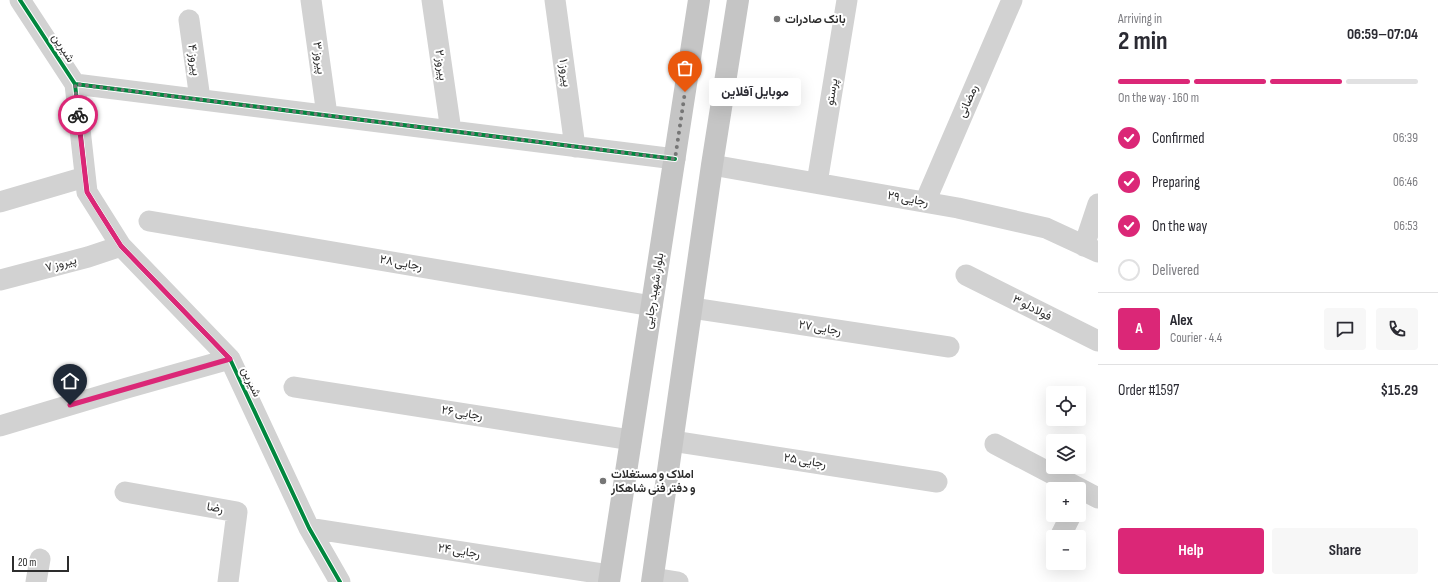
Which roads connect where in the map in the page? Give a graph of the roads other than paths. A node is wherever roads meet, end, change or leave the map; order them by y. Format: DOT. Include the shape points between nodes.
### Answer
graph roads {
  1 [pos="20,0"];
  2 [pos="311,0"];
  3 [pos="432,0"];
  4 [pos="555,0"];
  5 [pos="699,0"];
  6 [pos="738,0"];
  7 [pos="847,0"];
  8 [pos="1012,0"];
  9 [pos="189,20"];
  10 [pos="75,84"];
  11 [pos="200,99"];
  12 [pos="327,116"];
  13 [pos="451,131"];
  14 [pos="575,146"];
  15 [pos="675,159"];
  16 [pos="712,165"];
  17 [pos="85,177"];
  18 [pos="817,183"];
  19 [pos="0,202"];
  20 [pos="925,202"];
  21 [pos="1098,204"];
  22 [pos="150,221"];
  23 [pos="121,246"];
  24 [pos="1091,249"];
  25 [pos="966,275"];
  26 [pos="0,280"];
  27 [pos="652,306"];
  28 [pos="692,308"];
  29 [pos="1098,341"];
  30 [pos="949,347"];
  31 [pos="230,359"];
  32 [pos="294,386"];
  33 [pos="0,426"];
  34 [pos="631,440"];
  35 [pos="672,441"];
  36 [pos="995,444"];
  37 [pos="937,482"];
  38 [pos="125,492"];
  39 [pos="1087,496"];
  40 [pos="309,528"];
  41 [pos="40,559"];
  42 [pos="610,579"];
  43 [pos="652,580"];
  44 [pos="36,582"];
  45 [pos="228,582"];
  46 [pos="340,582"];
  47 [pos="678,582"];
  1 -- 10 [label="street, شیرین"];
  2 -- 12 [label="street, پیروز ۳"];
  3 -- 13 [label="street, پیروز ۲"];
  4 -- 14 [label="street, پیروز ۱"];
  5 -- 15 [label="main road, بلوار شهید رجایی"];
  6 -- 16 [label="main road"];
  7 -- 18 [label="street, پرستو"];
  8 -- 20 [label="street, رمضانی"];
  9 -- 11 [label="street, پیروز ۴"];
  10 -- 11 [label="street"];
  10 -- 17 [label="street, شیرین"];
  11 -- 12 [label="street"];
  12 -- 13 [label="street"];
  13 -- 14 [label="street"];
  14 -- 15 [label="street"];
  15 -- 27 [label="main road, بلوار شهید رجایی"];
  16 -- 18 [label="street, رجایی ۲۹"];
  16 -- 28 [label="main road"];
  17 -- 19 [label="street"];
  17 -- 23 [label="street, شیرین" via="87,192"];
  18 -- 20 [label="street, رجایی ۲۹"];
  20 -- 24 [label="street, رجایی ۲۹" via="1046,228"];
  21 -- 24 [label="street"];
  22 -- 27 [label="street, رجایی ۲۸"];
  23 -- 26 [label="street, پیروز ۷"];
  23 -- 31 [label="street, شیرین"];
  25 -- 29 [label="street, فولادلو ۳"];
  27 -- 34 [label="main road, بلوار شهید رجایی"];
  28 -- 30 [label="street, رجایی ۲۷"];
  28 -- 35 [label="main road"];
  31 -- 33 [label="street"];
  31 -- 40 [label="street, شیرین"];
  32 -- 34 [label="street, رجایی ۲۶"];
  34 -- 42 [label="main road, بلوار شهید رجایی"];
  35 -- 37 [label="street, رجایی ۲۵"];
  35 -- 43 [label="main road"];
  36 -- 39 [label="street"];
  38 -- 45 [label="street, رضا" via="237,512"];
  40 -- 42 [label="street, رجایی ۲۴"];
  40 -- 46 [label="street, شیرین"];
  41 -- 44 [label="street"];
  43 -- 47 [label="street"];
}
